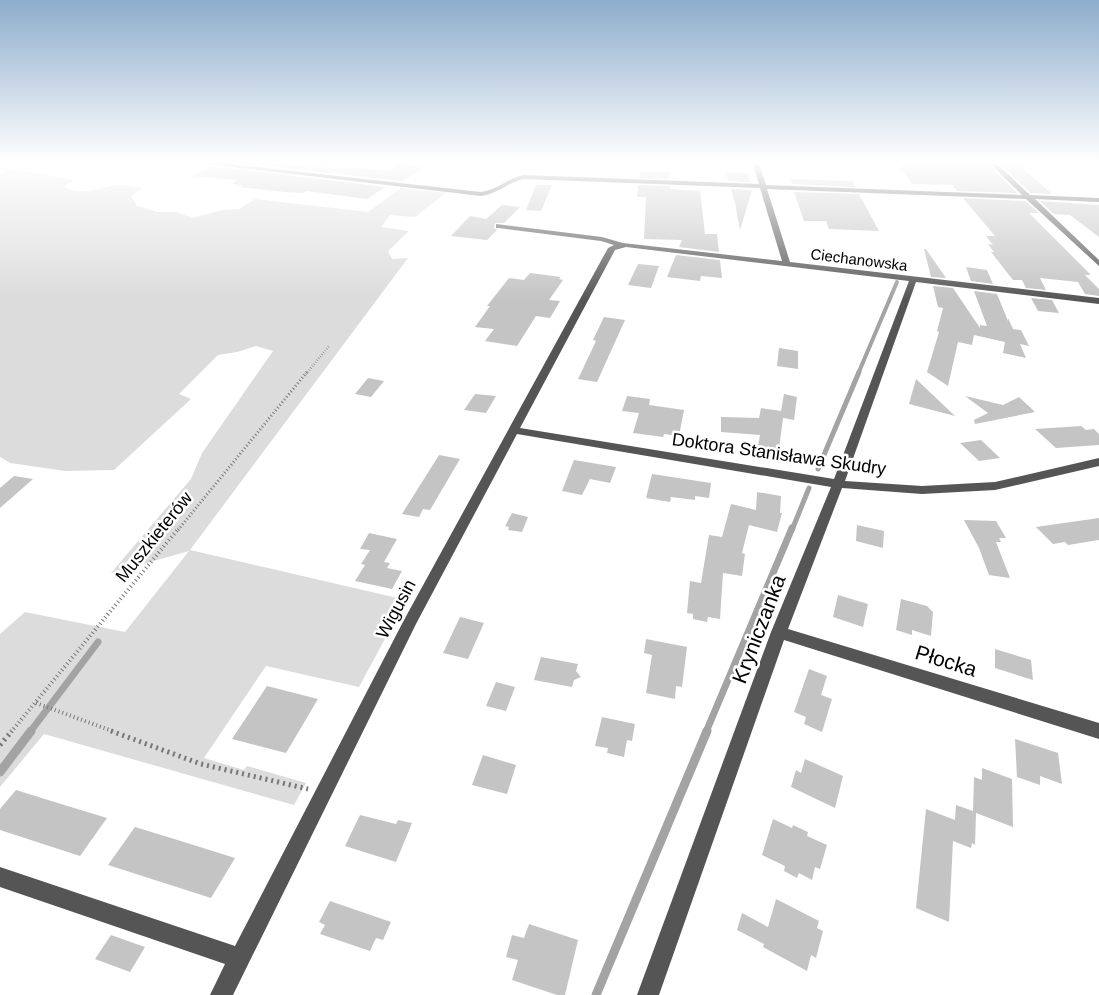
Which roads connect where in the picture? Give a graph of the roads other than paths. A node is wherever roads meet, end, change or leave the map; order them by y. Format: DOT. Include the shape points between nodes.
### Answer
graph roads {
  1 [pos="770,207"];
  2 [pos="1039,207"];
  3 [pos="499,226"];
  4 [pos="617,246"];
  5 [pos="1099,264"];
  6 [pos="787,265"];
  7 [pos="913,280"];
  8 [pos="1099,301"];
  9 [pos="513,430"];
  10 [pos="1099,462"];
  11 [pos="838,484"];
  12 [pos="779,632"];
  13 [pos="1099,732"];
  14 [pos="0,877"];
  15 [pos="239,958"];
  16 [pos="221,995"];
  17 [pos="648,995"];
  1 -- 6 [label="street"];
  2 -- 5 [label="street"];
  3 -- 4 [label="street, Ciechanowska" via="602,239"];
  4 -- 6 [label="street, Ciechanowska"];
  4 -- 9 [label="street, Wigusin" via="610,250"];
  6 -- 7 [label="street, Ciechanowska"];
  7 -- 8 [label="street, Ciechanowska"];
  7 -- 11 [label="street, Kryniczanka"];
  9 -- 11 [label="street, Doktora Stanisława Skudry"];
  9 -- 15 [label="street, Wigusin" via="409,624"];
  10 -- 11 [label="street, Doktora Stanisława Skudry" via="995,486 962,489 922,490"];
  11 -- 12 [label="street, Kryniczanka"];
  12 -- 13 [label="street, Płocka"];
  12 -- 17 [label="street, Kryniczanka"];
  14 -- 15 [label="street"];
  15 -- 16 [label="street, Wigusin"];
}
